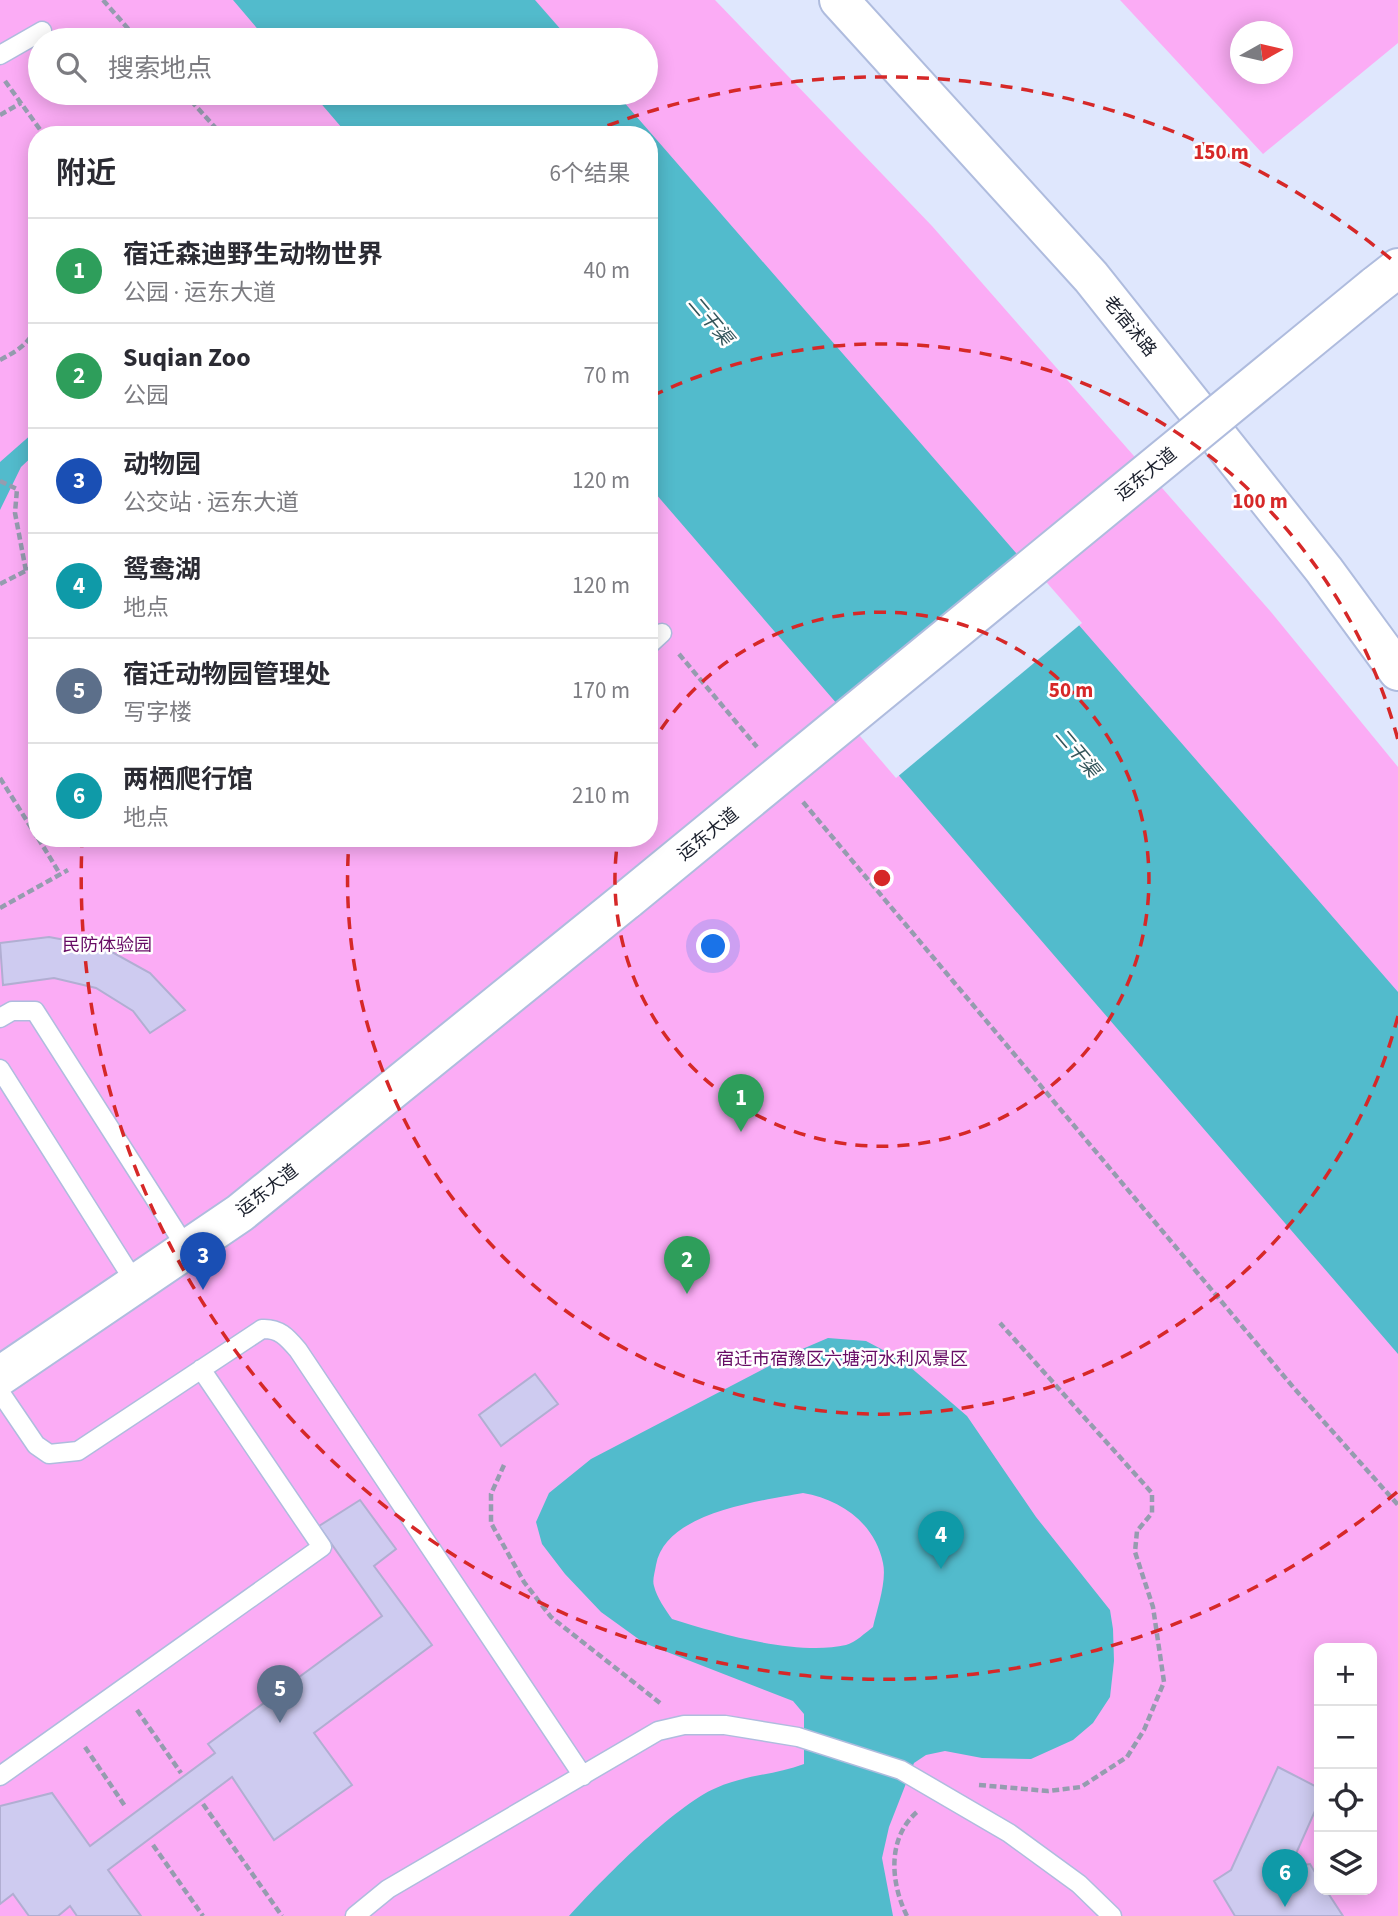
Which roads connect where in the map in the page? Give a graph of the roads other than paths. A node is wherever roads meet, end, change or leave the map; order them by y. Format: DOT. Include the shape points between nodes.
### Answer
graph roads {
  1 [pos="839,0"];
  2 [pos="28,39"];
  3 [pos="0,55"];
  4 [pos="1387,277"];
  5 [pos="1398,671"];
  6 [pos="1,1015"];
  7 [pos="0,1069"];
  8 [pos="187,1249"];
  9 [pos="136,1284"];
  10 [pos="201,1369"];
  11 [pos="0,1376"];
  12 [pos="0,1392"];
  13 [pos="0,1776"];
  14 [pos="583,1776"];
  15 [pos="355,1916"];
  16 [pos="1112,1916"];
  1 -- 5 [label="main road, 老宿沭路" via="1091,277 1324,570"];
  2 -- 3 [label="lane"];
  4 -- 8 [label="main road, 运东大道, bridge" via="628,899 240,1213"];
  6 -- 8 [label="lane" via="35,1011"];
  7 -- 9 [label="lane"];
  8 -- 9 [label="main road, 运东大道"];
  9 -- 11 [label="main road, 运东大道"];
  10 -- 12 [label="lane" via="78,1451 61,1454 48,1454 36,1445"];
  10 -- 13 [label="lane" via="322,1547"];
  10 -- 14 [label="lane" via="262,1329 273,1328 285,1335"];
  14 -- 15 [label="lane" via="388,1889"];
  14 -- 16 [label="lane" via="658,1731 684,1725 725,1725 799,1737 901,1770 940,1792 1009,1833 1079,1884"];
}
